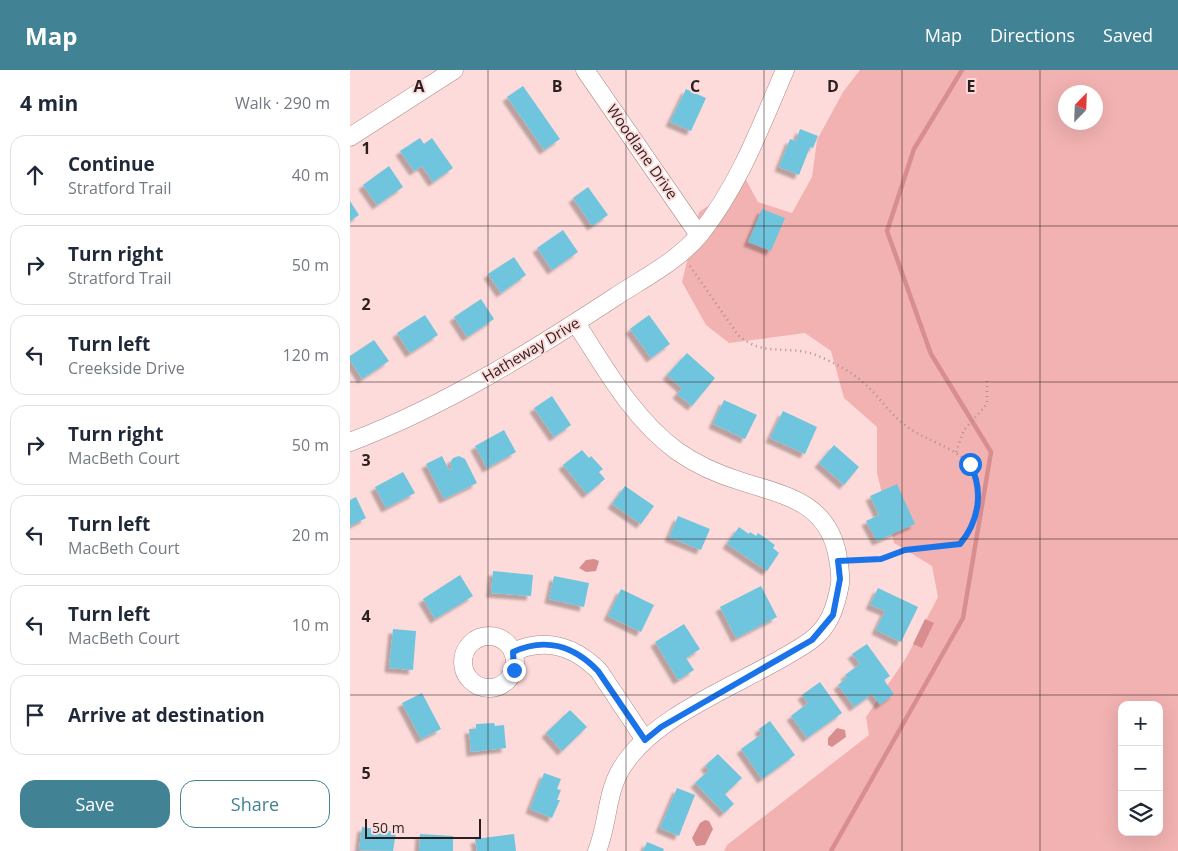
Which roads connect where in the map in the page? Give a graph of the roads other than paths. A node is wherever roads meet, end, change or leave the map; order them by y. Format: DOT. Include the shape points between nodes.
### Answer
graph roads {
  1 [pos="454,70"];
  2 [pos="585,70"];
  3 [pos="784,70"];
  4 [pos="350,137"];
  5 [pos="699,235"];
  6 [pos="576,323"];
  7 [pos="350,442"];
  8 [pos="513,652"];
  9 [pos="645,740"];
  10 [pos="597,851"];
  1 -- 4 [label="street"];
  2 -- 5 [label="street, Woodlane Drive"];
  3 -- 5 [label="street, Hatheway Drive" via="733,188"];
  5 -- 6 [label="street, Hatheway Drive" via="681,254"];
  6 -- 7 [label="street, Hatheway Drive" via="468,388"];
  6 -- 9 [label="street" via="634,409 676,450 705,469 791,496 811,509 827,527 838,561 840,579 833,615 812,640 661,727"];
  8 -- 9 [label="street" via="539,644 557,645 589,661"];
  9 -- 10 [label="street" via="620,770"];
}
